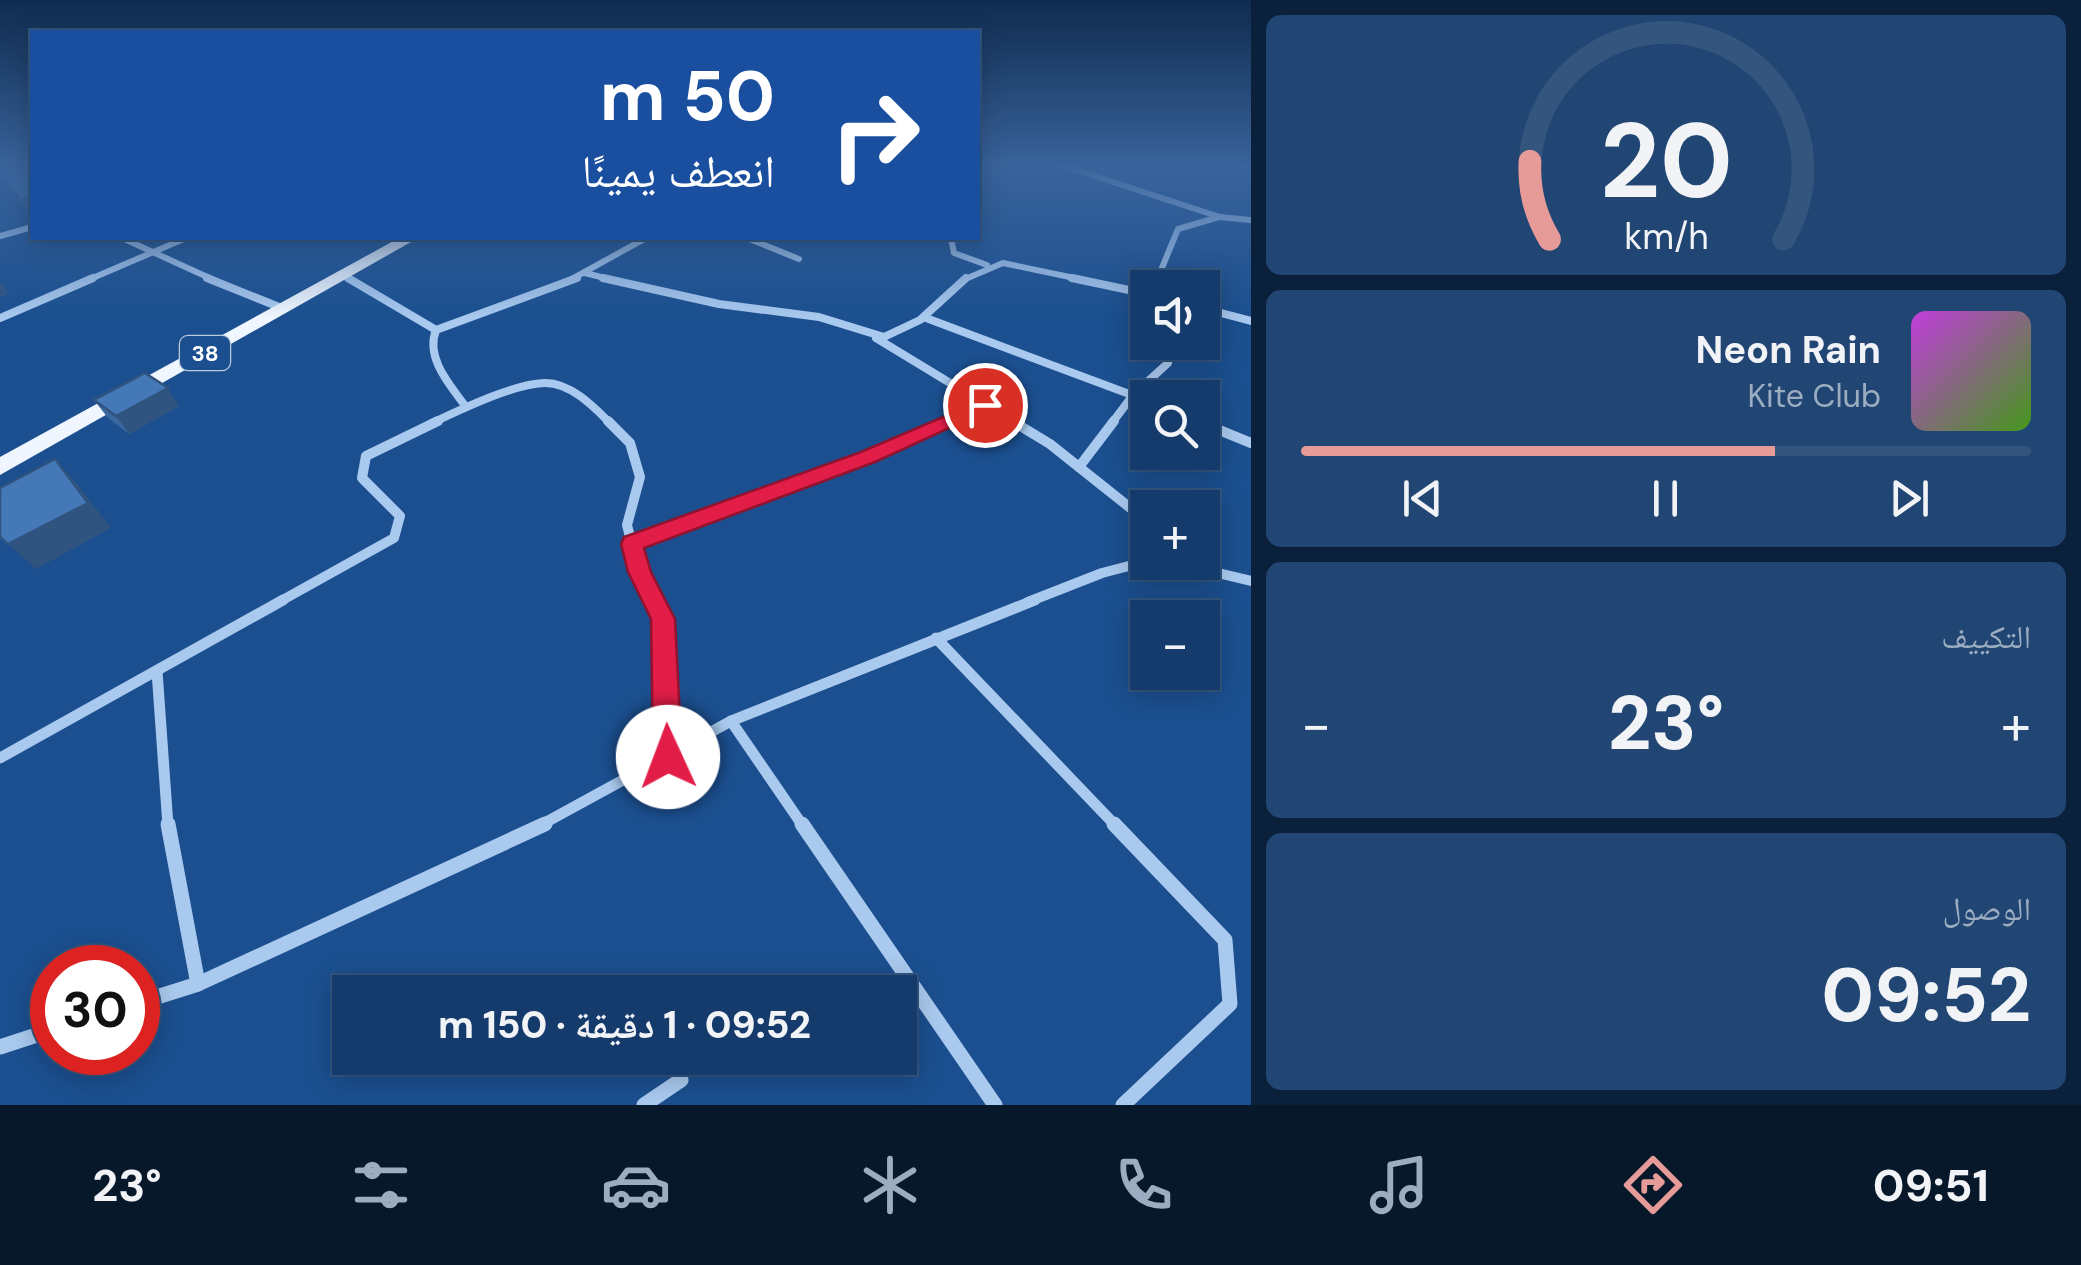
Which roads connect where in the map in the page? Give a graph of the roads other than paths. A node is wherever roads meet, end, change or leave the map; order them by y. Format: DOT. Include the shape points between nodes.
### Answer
graph roads {
  1 [pos="1220,217"];
  2 [pos="1251,220"];
  3 [pos="30,228"];
  4 [pos="0,236"];
  5 [pos="125,240"];
  6 [pos="181,240"];
  7 [pos="407,240"];
  8 [pos="643,240"];
  9 [pos="752,240"];
  10 [pos="951,240"];
  11 [pos="148,254"];
  12 [pos="799,259"];
  13 [pos="987,265"];
  14 [pos="1161,270"];
  15 [pos="585,273"];
  16 [pos="344,276"];
  17 [pos="1130,290"];
  18 [pos="284,310"];
  19 [pos="1220,313"];
  20 [pos="0,318"];
  21 [pos="926,318"];
  22 [pos="1251,321"];
  23 [pos="436,330"];
  24 [pos="874,337"];
  25 [pos="1168,360"];
  26 [pos="1149,380"];
  27 [pos="1130,394"];
  28 [pos="1130,399"];
  29 [pos="985,405"];
  30 [pos="466,407"];
  31 [pos="1220,430"];
  32 [pos="1251,443"];
  33 [pos="0,467"];
  34 [pos="1079,467"];
  35 [pos="1130,508"];
  36 [pos="632,544"];
  37 [pos="1130,566"];
  38 [pos="1220,572"];
  39 [pos="1251,581"];
  40 [pos="936,638"];
  41 [pos="157,671"];
  42 [pos="730,720"];
  43 [pos="668,757"];
  44 [pos="0,758"];
  45 [pos="198,984"];
  46 [pos="160,996"];
  47 [pos="30,1037"];
  48 [pos="0,1047"];
  49 [pos="681,1080"];
  50 [pos="644,1105"];
  51 [pos="995,1105"];
  52 [pos="1123,1105"];
  1 -- 2 [label="street"];
  1 -- 14 [label="street" via="1178,229"];
  3 -- 4 [label="street"];
  5 -- 11 [label="street"];
  6 -- 11 [label="street"];
  7 -- 16 [label="main road, 38"];
  8 -- 15 [label="street"];
  9 -- 12 [label="street"];
  10 -- 13 [label="street" via="954,253"];
  11 -- 18 [label="street"];
  11 -- 20 [label="street"];
  13 -- 17 [label="street"];
  13 -- 21 [label="street" via="939,297"];
  15 -- 23 [label="street"];
  15 -- 24 [label="street" via="722,305 836,321"];
  16 -- 18 [label="main road, 38"];
  16 -- 23 [label="street"];
  18 -- 33 [label="main road, 38"];
  19 -- 22 [label="street"];
  21 -- 24 [label="street"];
  21 -- 27 [label="street"];
  23 -- 30 [label="street" via="431,343 440,370"];
  24 -- 29 [label="street"];
  25 -- 26 [label="street"];
  28 -- 34 [label="street"];
  29 -- 34 [label="street"];
  29 -- 36 [label="street" via="868,457"];
  30 -- 36 [label="street" via="545,383 574,392 600,412 630,443 640,477 628,525"];
  30 -- 41 [label="street" via="366,456 362,478 400,516 394,538"];
  31 -- 32 [label="street"];
  34 -- 35 [label="street"];
  36 -- 43 [label="street" via="663,619"];
  37 -- 40 [label="street"];
  38 -- 39 [label="street"];
  40 -- 42 [label="street"];
  40 -- 52 [label="street" via="1225,940 1230,1004"];
  41 -- 44 [label="street"];
  41 -- 45 [label="street" via="169,844"];
  42 -- 43 [label="street"];
  42 -- 51 [label="street"];
  43 -- 45 [label="street" via="568,813"];
  45 -- 46 [label="street"];
  47 -- 48 [label="street"];
  49 -- 50 [label="street"];
}
